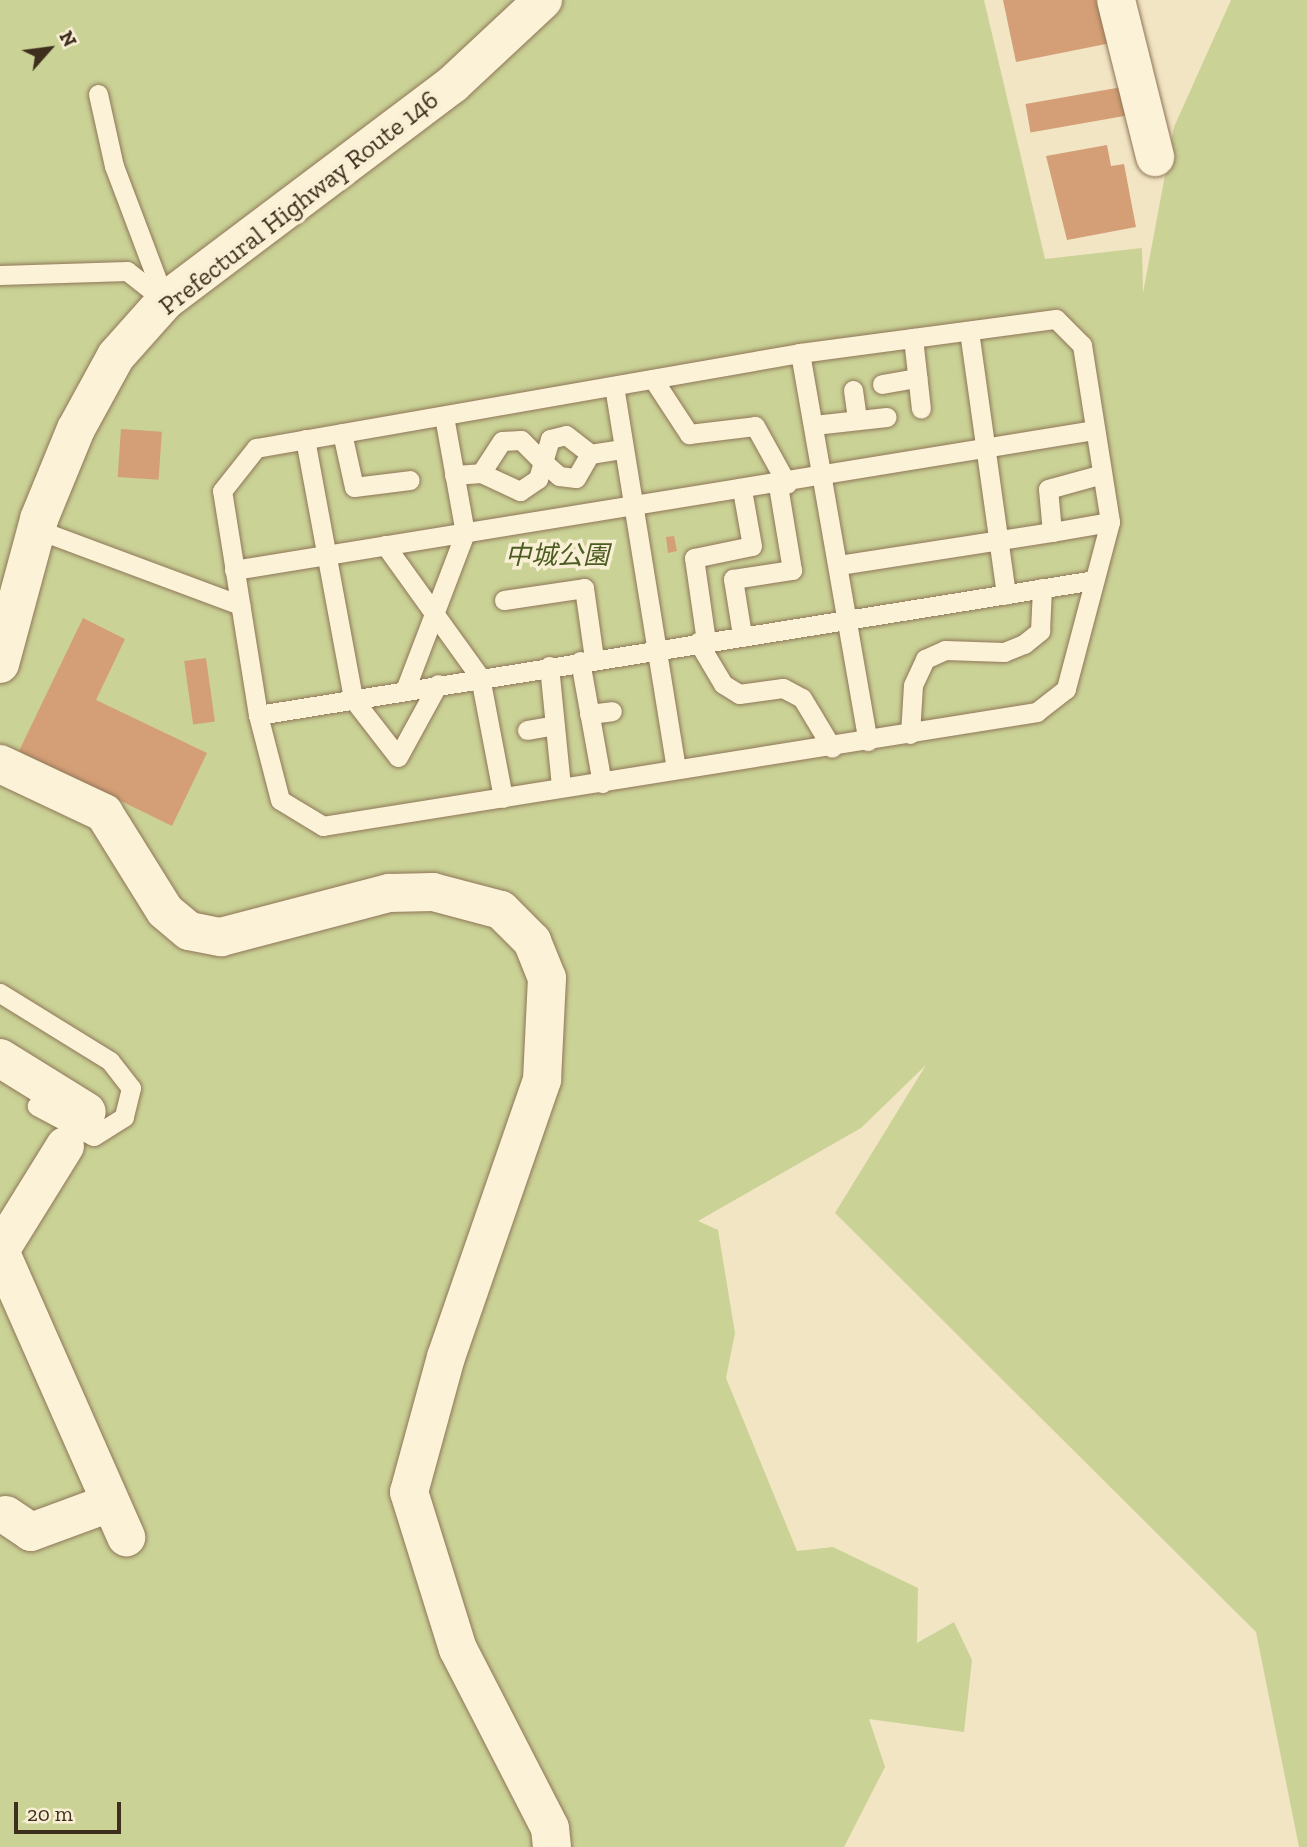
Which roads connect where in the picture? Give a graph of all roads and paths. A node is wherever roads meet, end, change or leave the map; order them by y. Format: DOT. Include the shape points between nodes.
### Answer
graph roads {
  1 [pos="542,0"];
  2 [pos="1116,0"];
  3 [pos="98,94"];
  4 [pos="1155,157"];
  5 [pos="0,275"];
  6 [pos="165,301"];
  7 [pos="969,331"];
  8 [pos="913,338"];
  9 [pos="800,353"];
  10 [pos="917,378"];
  11 [pos="653,379"];
  12 [pos="882,384"];
  13 [pos="614,386"];
  14 [pos="853,390"];
  15 [pos="921,409"];
  16 [pos="444,416"];
  17 [pos="887,417"];
  18 [pos="857,419"];
  19 [pos="814,425"];
  20 [pos="1095,430"];
  21 [pos="342,433"];
  22 [pos="305,439"];
  23 [pos="623,449"];
  24 [pos="988,449"];
  25 [pos="590,454"];
  26 [pos="543,462"];
  27 [pos="481,473"];
  28 [pos="1102,474"];
  29 [pos="454,475"];
  30 [pos="824,478"];
  31 [pos="410,480"];
  32 [pos="782,484"];
  33 [pos="742,491"];
  34 [pos="633,507"];
  35 [pos="1110,522"];
  36 [pos="36,529"];
  37 [pos="1052,531"];
  38 [pos="465,533"];
  39 [pos="996,540"];
  40 [pos="385,545"];
  41 [pos="327,555"];
  42 [pos="839,565"];
  43 [pos="234,570"];
  44 [pos="1094,580"];
  45 [pos="1042,588"];
  46 [pos="1006,594"];
  47 [pos="504,600"];
  48 [pos="240,605"];
  49 [pos="434,614"];
  50 [pos="848,618"];
  51 [pos="742,635"];
  52 [pos="702,641"];
  53 [pos="658,649"];
  54 [pos="587,660"];
  55 [pos="0,664"];
  56 [pos="549,666"];
  57 [pos="480,677"];
  58 [pos="438,684"];
  59 [pos="405,690"];
  60 [pos="353,699"];
  61 [pos="612,711"];
  62 [pos="258,715"];
  63 [pos="589,715"];
  64 [pos="555,725"];
  65 [pos="527,730"];
  66 [pos="910,734"];
  67 [pos="868,741"];
  68 [pos="832,748"];
  69 [pos="0,764"];
  70 [pos="676,769"];
  71 [pos="602,783"];
  72 [pos="561,786"];
  73 [pos="503,798"];
  74 [pos="0,993"];
  75 [pos="0,1058"];
  76 [pos="37,1106"];
  77 [pos="87,1112"];
  78 [pos="65,1146"];
  79 [pos="110,1503"];
  80 [pos="2,1506"];
  81 [pos="126,1537"];
  82 [pos="552,1847"];
  1 -- 6 [label="street, Prefectural Highway Route 146" via="431,101"];
  2 -- 4 [label="street"];
  3 -- 6 [label="lane" via="114,166"];
  5 -- 6 [label="lane" via="127,271"];
  6 -- 36 [label="street, Prefectural Highway Route 146" via="109,369 76,429"];
  7 -- 8 [label="lane"];
  7 -- 20 [label="lane" via="1056,319 1082,345"];
  7 -- 24 [label="lane"];
  8 -- 9 [label="lane"];
  8 -- 10 [label="lane"];
  9 -- 11 [label="lane"];
  9 -- 19 [label="lane"];
  10 -- 12 [label="lane"];
  10 -- 15 [label="lane"];
  11 -- 13 [label="lane"];
  11 -- 32 [label="lane" via="667,411 689,434 755,426"];
  13 -- 16 [label="lane"];
  13 -- 23 [label="lane"];
  14 -- 18 [label="lane"];
  16 -- 21 [label="lane"];
  16 -- 29 [label="lane"];
  17 -- 18 [label="lane"];
  18 -- 19 [label="lane"];
  19 -- 30 [label="lane"];
  20 -- 24 [label="lane"];
  20 -- 28 [label="lane"];
  21 -- 22 [label="lane"];
  21 -- 31 [label="lane" via="354,487"];
  22 -- 41 [label="lane"];
  22 -- 43 [label="lane" via="256,448 222,491"];
  23 -- 25 [label="lane"];
  23 -- 34 [label="lane"];
  24 -- 30 [label="lane"];
  24 -- 39 [label="lane"];
  25 -- 26 [label="lane" via="576,478 559,476"];
  25 -- 26 [label="lane" via="566,435 550,439"];
  26 -- 27 [label="lane" via="538,479 520,491"];
  26 -- 27 [label="lane" via="521,440 502,441"];
  27 -- 29 [label="lane"];
  28 -- 35 [label="lane"];
  28 -- 37 [label="lane" via="1048,489"];
  29 -- 38 [label="lane"];
  30 -- 32 [label="lane"];
  30 -- 42 [label="lane"];
  32 -- 33 [label="lane"];
  32 -- 51 [label="lane" via="792,570 733,579"];
  33 -- 34 [label="lane"];
  33 -- 52 [label="lane" via="752,546 694,558"];
  34 -- 38 [label="lane"];
  34 -- 53 [label="lane"];
  35 -- 37 [label="lane"];
  35 -- 44 [label="lane"];
  36 -- 48 [label="lane"];
  36 -- 55 [label="street, Prefectural Highway Route 146"];
  37 -- 39 [label="lane"];
  38 -- 40 [label="lane"];
  38 -- 49 [label="lane"];
  39 -- 42 [label="lane"];
  39 -- 46 [label="lane"];
  40 -- 41 [label="lane"];
  40 -- 49 [label="lane"];
  41 -- 43 [label="lane"];
  41 -- 60 [label="lane"];
  42 -- 50 [label="lane"];
  43 -- 48 [label="lane"];
  44 -- 45 [label="lane"];
  44 -- 66 [label="lane" via="1066,689 1037,712"];
  45 -- 46 [label="lane"];
  45 -- 66 [label="lane" via="1040,631 1024,644 1004,652 945,650 925,659 914,685"];
  46 -- 50 [label="lane"];
  47 -- 54 [label="lane" via="584,588"];
  48 -- 62 [label="lane"];
  49 -- 57 [label="lane"];
  49 -- 59 [label="lane"];
  50 -- 51 [label="lane"];
  50 -- 67 [label="lane"];
  51 -- 52 [label="lane"];
  52 -- 53 [label="lane"];
  52 -- 68 [label="lane" via="723,684 739,694 783,688 802,698"];
  53 -- 54 [label="lane"];
  53 -- 70 [label="lane"];
  54 -- 56 [label="lane"];
  54 -- 63 [label="lane"];
  56 -- 57 [label="lane"];
  56 -- 64 [label="lane"];
  57 -- 58 [label="lane"];
  57 -- 73 [label="lane"];
  58 -- 59 [label="lane"];
  58 -- 60 [label="lane" via="398,757"];
  59 -- 60 [label="lane"];
  60 -- 62 [label="lane"];
  61 -- 63 [label="lane"];
  62 -- 73 [label="lane" via="280,800 323,826"];
  63 -- 71 [label="lane"];
  64 -- 65 [label="lane"];
  64 -- 72 [label="lane"];
  66 -- 67 [label="lane"];
  67 -- 68 [label="lane"];
  68 -- 70 [label="lane"];
  69 -- 82 [label="street" via="104,813 165,911 189,931 220,937 390,893 433,892 501,910 533,941 547,978 542,1080 446,1357 410,1492 458,1650 550,1828"];
  70 -- 71 [label="lane"];
  71 -- 72 [label="lane"];
  72 -- 73 [label="lane"];
  74 -- 76 [label="lane" via="110,1061 131,1088 124,1117 93,1136"];
  75 -- 77 [label="street"];
  78 -- 79 [label="street" via="0,1251"];
  79 -- 80 [label="street" via="31,1532"];
  79 -- 81 [label="street"];
}
